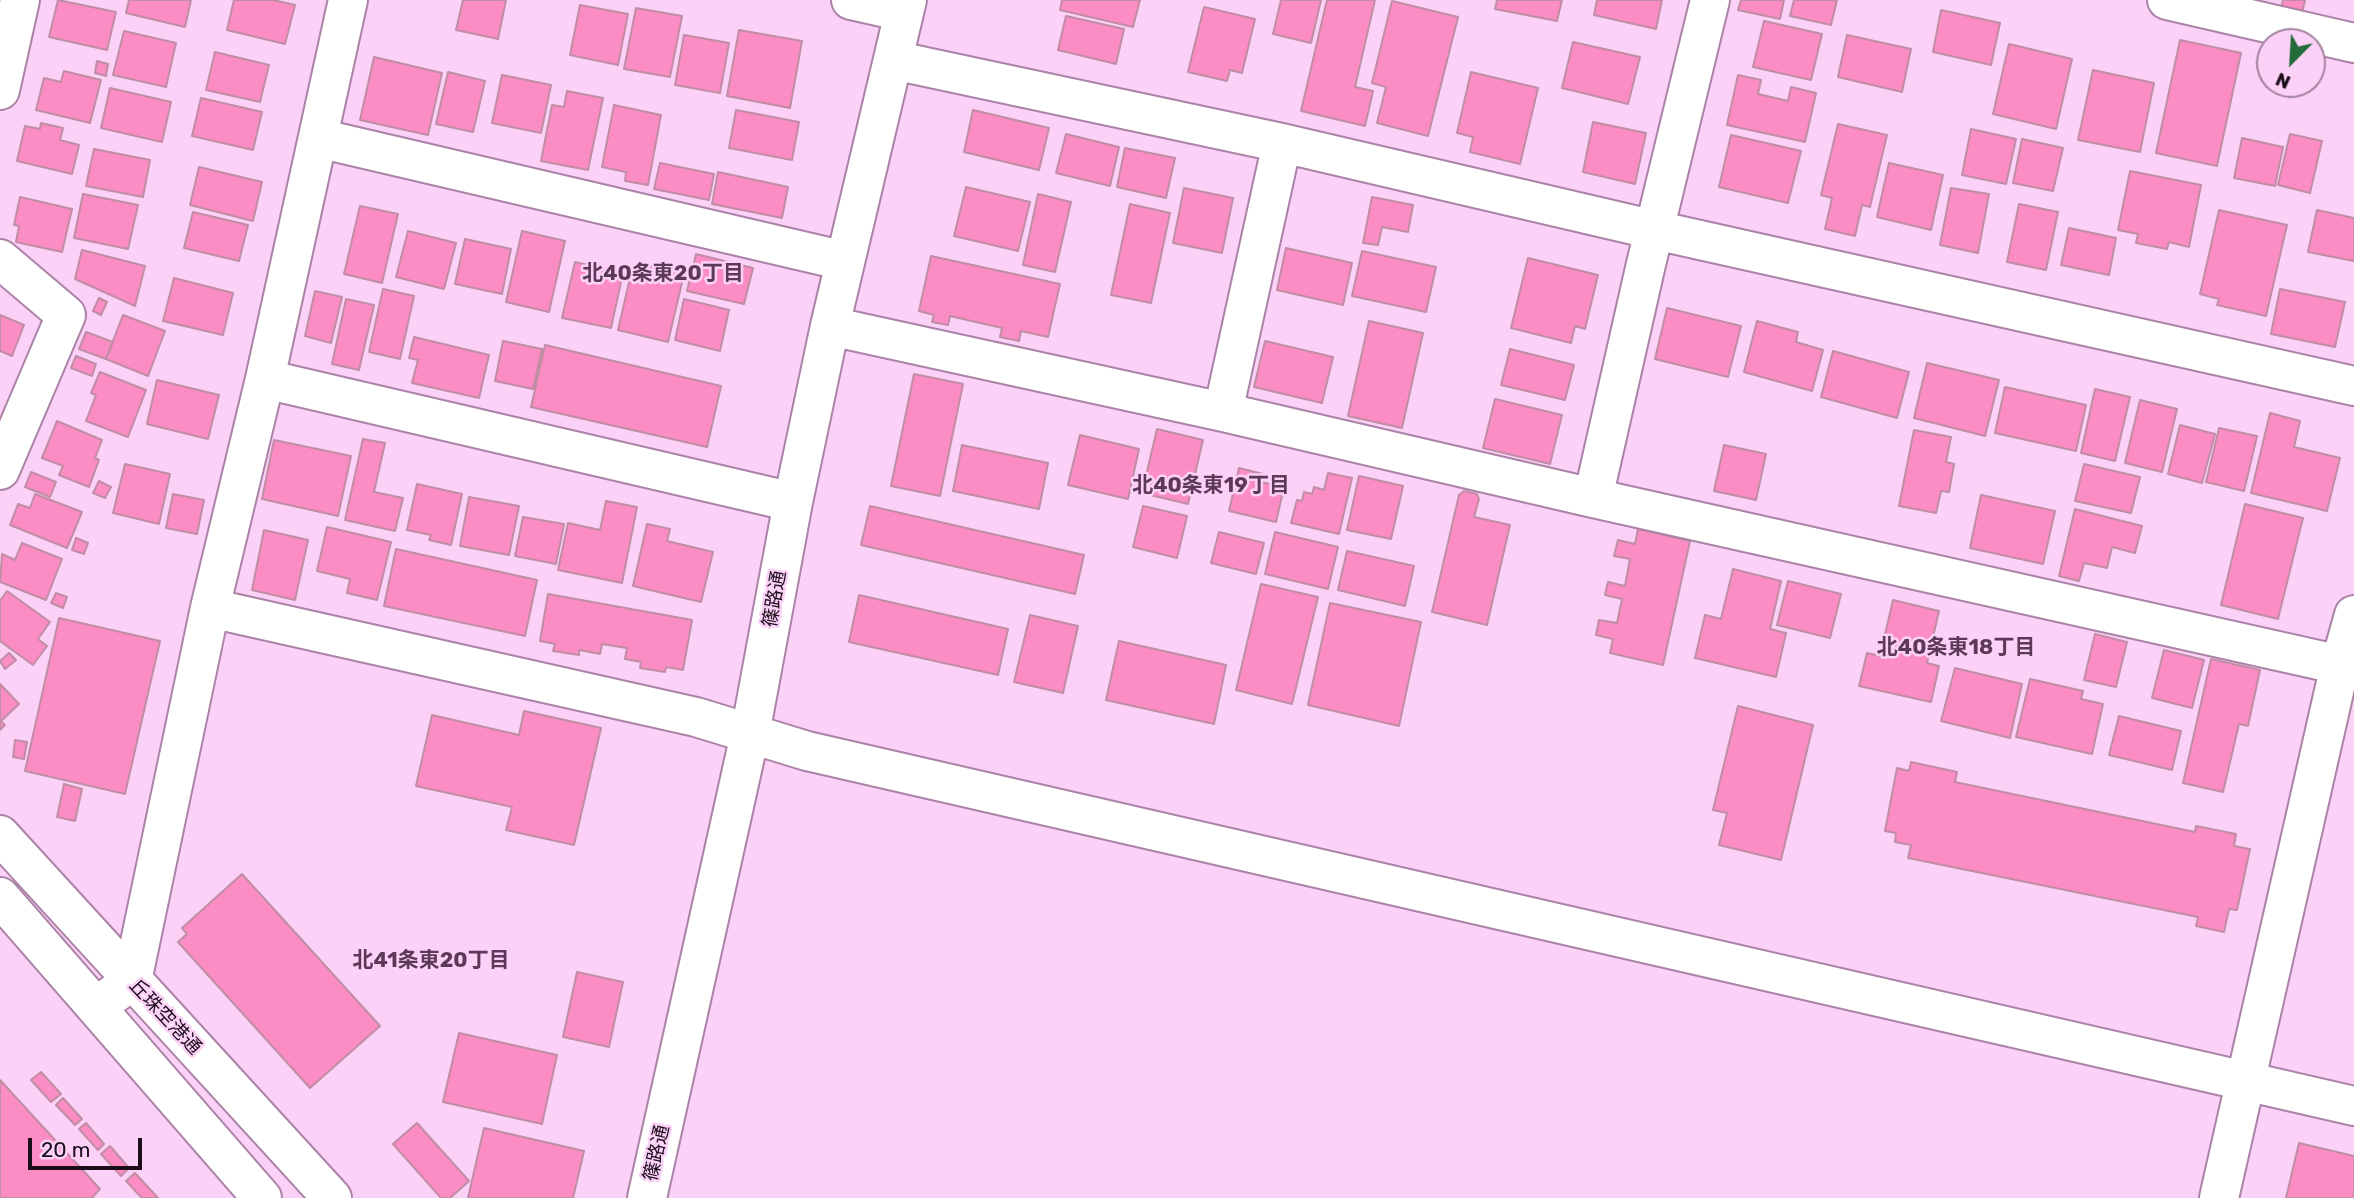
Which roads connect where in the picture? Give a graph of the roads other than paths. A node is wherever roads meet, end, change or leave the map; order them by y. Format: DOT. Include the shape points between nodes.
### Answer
graph roads {
  1 [pos="20,0"];
  2 [pos="348,0"];
  3 [pos="851,0"];
  4 [pos="1710,0"];
  5 [pos="2167,0"];
  6 [pos="906,6"];
  7 [pos="2354,43"];
  8 [pos="893,60"];
  9 [pos="0,90"];
  10 [pos="318,138"];
  11 [pos="1282,143"];
  12 [pos="1655,230"];
  13 [pos="0,259"];
  14 [pos="845,261"];
  15 [pos="830,326"];
  16 [pos="265,379"];
  17 [pos="2354,386"];
  18 [pos="1223,412"];
  19 [pos="0,470"];
  20 [pos="1593,498"];
  21 [pos="793,502"];
  22 [pos="210,608"];
  23 [pos="2354,615"];
  24 [pos="2347,666"];
  25 [pos="750,734"];
  26 [pos="0,835"];
  27 [pos="0,897"];
  28 [pos="132,981"];
  29 [pos="97,1006"];
  30 [pos="2246,1080"];
  31 [pos="2354,1106"];
  32 [pos="262,1198"];
  33 [pos="332,1198"];
  34 [pos="647,1198"];
  35 [pos="2219,1198"];
  1 -- 9 [label="street"];
  2 -- 10 [label="street"];
  3 -- 6 [label="street"];
  4 -- 12 [label="street"];
  5 -- 7 [label="street"];
  6 -- 8 [label="street, 篠路通"];
  8 -- 11 [label="street"];
  8 -- 14 [label="street, 篠路通"];
  10 -- 14 [label="street"];
  10 -- 16 [label="street"];
  11 -- 12 [label="street"];
  11 -- 18 [label="street"];
  12 -- 17 [label="street"];
  12 -- 20 [label="street"];
  13 -- 19 [label="street" via="66,315"];
  14 -- 15 [label="street, 篠路通"];
  15 -- 18 [label="street"];
  15 -- 21 [label="street, 篠路通"];
  16 -- 21 [label="street"];
  16 -- 22 [label="street"];
  18 -- 20 [label="street"];
  20 -- 24 [label="street"];
  21 -- 25 [label="street, 篠路通"];
  22 -- 25 [label="street" via="682,714"];
  22 -- 28 [label="street"];
  23 -- 24 [label="street"];
  24 -- 30 [label="street"];
  25 -- 30 [label="street"];
  25 -- 34 [label="street, 篠路通"];
  26 -- 28 [label="street, 丘珠空港通"];
  27 -- 29 [label="street"];
  28 -- 29 [label="street"];
  28 -- 33 [label="street, 丘珠空港通"];
  29 -- 32 [label="street"];
  30 -- 31 [label="street"];
  30 -- 35 [label="street"];
}
